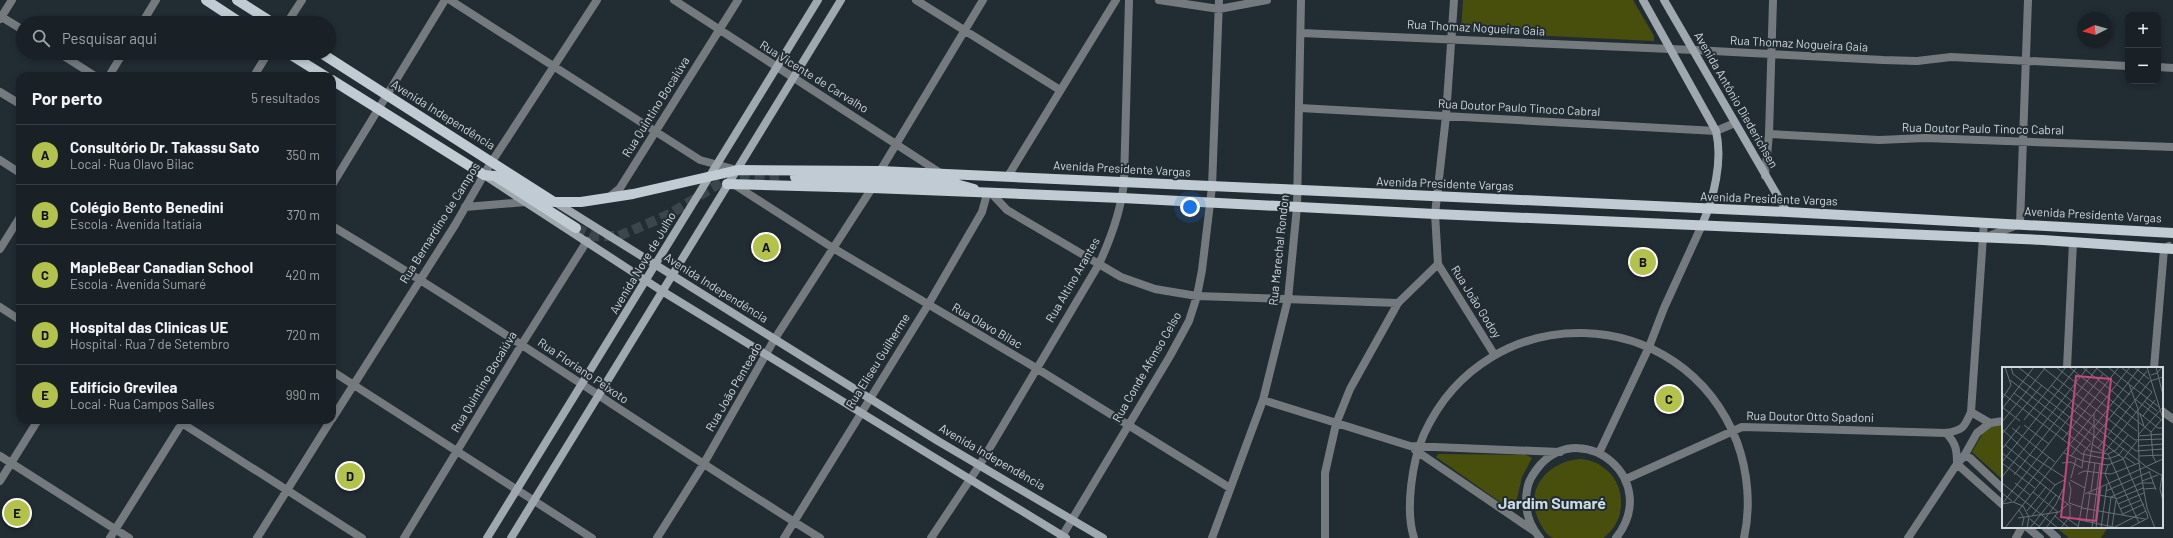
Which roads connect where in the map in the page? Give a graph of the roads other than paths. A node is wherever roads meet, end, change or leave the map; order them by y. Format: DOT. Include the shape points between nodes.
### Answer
graph roads {
  1 [pos="12,0"];
  2 [pos="156,0"];
  3 [pos="206,0"];
  4 [pos="236,0"];
  5 [pos="302,0"];
  6 [pos="445,0"];
  7 [pos="450,0"];
  8 [pos="597,0"];
  9 [pos="674,0"];
  10 [pos="738,0"];
  11 [pos="818,0"];
  12 [pos="841,0"];
  13 [pos="916,0"];
  14 [pos="983,0"];
  15 [pos="1117,0"];
  16 [pos="1160,0"];
  17 [pos="1219,0"];
  18 [pos="1267,0"];
  19 [pos="1301,0"];
  20 [pos="1454,0"];
  21 [pos="1643,0"];
  22 [pos="1664,0"];
  23 [pos="1773,0"];
  24 [pos="2028,0"];
  25 [pos="1129,3"];
  26 [pos="1219,9"];
  27 [pos="146,16"];
  28 [pos="231,16"];
  29 [pos="262,16"];
  30 [pos="292,16"];
  31 [pos="1,17"];
  32 [pos="16,26"];
  33 [pos="719,30"];
  34 [pos="964,31"];
  35 [pos="1302,33"];
  36 [pos="1453,39"];
  37 [pos="1670,49"];
  38 [pos="1694,50"];
  39 [pos="1770,55"];
  40 [pos="69,60"];
  41 [pos="119,60"];
  42 [pos="264,60"];
  43 [pos="299,60"];
  44 [pos="331,60"];
  45 [pos="2026,62"];
  46 [pos="2125,66"];
  47 [pos="554,67"];
  48 [pos="777,67"];
  49 [pos="2161,68"];
  50 [pos="2173,68"];
  51 [pos="89,72"];
  52 [pos="111,72"];
  53 [pos="256,72"];
  54 [pos="319,72"];
  55 [pos="792,76"];
  56 [pos="336,83"];
  57 [pos="1060,90"];
  58 [pos="0,92"];
  59 [pos="387,96"];
  60 [pos="16,102"];
  61 [pos="1300,108"];
  62 [pos="379,110"];
  63 [pos="1446,116"];
  64 [pos="1735,123"];
  65 [pos="1716,131"];
  66 [pos="655,132"];
  67 [pos="1768,134"];
  68 [pos="2024,140"];
  69 [pos="898,144"];
  70 [pos="2173,147"];
  71 [pos="0,160"];
  72 [pos="492,162"];
  73 [pos="717,165"];
  74 [pos="16,170"];
  75 [pos="738,170"];
  76 [pos="880,171"];
  77 [pos="942,174"];
  78 [pos="484,176"];
  79 [pos="779,176"];
  80 [pos="1008,176"];
  81 [pos="1765,176"];
  82 [pos="709,177"];
  83 [pos="336,180"];
  84 [pos="1124,182"];
  85 [pos="730,184"];
  86 [pos="1212,187"];
  87 [pos="872,188"];
  88 [pos="1297,191"];
  89 [pos="990,194"];
  90 [pos="1437,196"];
  91 [pos="608,198"];
  92 [pos="1122,198"];
  93 [pos="526,202"];
  94 [pos="554,202"];
  95 [pos="1210,203"];
  96 [pos="466,206"];
  97 [pos="1297,207"];
  98 [pos="1708,209"];
  99 [pos="1787,212"];
  100 [pos="1435,214"];
  101 [pos="1984,222"];
  102 [pos="16,223"];
  103 [pos="2020,224"];
  104 [pos="1702,225"];
  105 [pos="336,228"];
  106 [pos="576,228"];
  107 [pos="2173,233"];
  108 [pos="1983,238"];
  109 [pos="588,241"];
  110 [pos="2073,242"];
  111 [pos="833,248"];
  112 [pos="2170,248"];
  113 [pos="0,249"];
  114 [pos="1099,264"];
  115 [pos="1438,264"];
  116 [pos="655,266"];
  117 [pos="672,276"];
  118 [pos="420,278"];
  119 [pos="647,280"];
  120 [pos="662,291"];
  121 [pos="1197,296"];
  122 [pos="1288,299"];
  123 [pos="1398,303"];
  124 [pos="928,305"];
  125 [pos="0,307"];
  126 [pos="16,317"];
  127 [pos="774,340"];
  128 [pos="522,344"];
  129 [pos="1649,347"];
  130 [pos="766,354"];
  131 [pos="1494,354"];
  132 [pos="2066,367"];
  133 [pos="2154,367"];
  134 [pos="1036,368"];
  135 [pos="336,374"];
  136 [pos="354,385"];
  137 [pos="582,385"];
  138 [pos="598,395"];
  139 [pos="869,398"];
  140 [pos="1263,400"];
  141 [pos="860,412"];
  142 [pos="1971,412"];
  143 [pos="2163,412"];
  144 [pos="336,413"];
  145 [pos="2173,419"];
  146 [pos="2002,421"];
  147 [pos="1990,423"];
  148 [pos="35,424"];
  149 [pos="179,424"];
  150 [pos="186,424"];
  151 [pos="329,424"];
  152 [pos="1336,424"];
  153 [pos="1128,426"];
  154 [pos="1732,430"];
  155 [pos="1946,433"];
  156 [pos="1418,448"];
  157 [pos="457,452"];
  158 [pos="1560,452"];
  159 [pos="1599,453"];
  160 [pos="0,456"];
  161 [pos="1964,456"];
  162 [pos="11,463"];
  163 [pos="1957,464"];
  164 [pos="703,465"];
  165 [pos="979,466"];
  166 [pos="969,479"];
  167 [pos="1626,479"];
  168 [pos="0,480"];
  169 [pos="1230,488"];
  170 [pos="2002,488"];
  171 [pos="287,489"];
  172 [pos="517,491"];
  173 [pos="533,501"];
  174 [pos="2002,504"];
  175 [pos="1072,518"];
  176 [pos="794,522"];
  177 [pos="2021,528"];
  178 [pos="2028,528"];
  179 [pos="2046,528"];
  180 [pos="115,530"];
  181 [pos="1537,535"];
  182 [pos="1063,537"];
  183 [pos="110,538"];
  184 [pos="129,538"];
  185 [pos="257,538"];
  186 [pos="362,538"];
  187 [pos="404,538"];
  188 [pos="487,538"];
  189 [pos="511,538"];
  190 [pos="592,538"];
  191 [pos="657,538"];
  192 [pos="784,538"];
  193 [pos="820,538"];
  194 [pos="932,538"];
  195 [pos="1103,538"];
  196 [pos="1212,538"];
  197 [pos="1325,538"];
  198 [pos="1414,538"];
  199 [pos="1616,538"];
  200 [pos="1744,538"];
  201 [pos="1908,538"];
  202 [pos="2016,538"];
  203 [pos="2040,538"];
  204 [pos="2057,538"];
  1 -- 31 [label="street"];
  2 -- 27 [label="street"];
  3 -- 28 [label="main road"];
  4 -- 29 [label="main road"];
  5 -- 30 [label="street"];
  6 -- 59 [label="street"];
  7 -- 47 [label="street"];
  8 -- 47 [label="street, Rua Bernardino de Campos"];
  9 -- 33 [label="street, Rua Vicente de Carvalho"];
  10 -- 33 [label="street, Rua Quintino Bocaiúva"];
  11 -- 48 [label="main road, Avenida Nove de Julho"];
  12 -- 55 [label="main road"];
  13 -- 34 [label="street"];
  14 -- 34 [label="street"];
  15 -- 25 [label="street"];
  15 -- 57 [label="street"];
  16 -- 26 [label="street"];
  17 -- 26 [label="street, Rua Conde Afonso Celso"];
  18 -- 26 [label="street"];
  19 -- 35 [label="street, Rua Marechal Rondon"];
  20 -- 36 [label="street, Rua João Godoy"];
  21 -- 37 [label="main road"];
  22 -- 38 [label="main road, Avenida Antônio Diederichsen"];
  23 -- 39 [label="street"];
  24 -- 45 [label="street"];
  25 -- 84 [label="street, Rua Altino Arantes"];
  26 -- 86 [label="street, Rua Conde Afonso Celso"];
  31 -- 32 [label="street"];
  33 -- 48 [label="street, Rua Vicente de Carvalho"];
  33 -- 66 [label="street, Rua Quintino Bocaiúva"];
  34 -- 57 [label="street"];
  34 -- 69 [label="street"];
  35 -- 36 [label="street, Rua Thomaz Nogueira Gaia"];
  35 -- 61 [label="street, Rua Marechal Rondon"];
  36 -- 37 [label="street, Rua Thomaz Nogueira Gaia"];
  36 -- 63 [label="street, Rua João Godoy"];
  37 -- 38 [label="street, Rua Thomaz Nogueira Gaia"];
  37 -- 65 [label="main road"];
  38 -- 39 [label="street, Rua Thomaz Nogueira Gaia"];
  38 -- 64 [label="main road, Avenida Antônio Diederichsen"];
  39 -- 45 [label="street, Rua Thomaz Nogueira Gaia" via="1910,61 1950,57"];
  39 -- 67 [label="street"];
  40 -- 51 [label="street"];
  41 -- 52 [label="street"];
  42 -- 53 [label="street"];
  43 -- 54 [label="main road"];
  44 -- 59 [label="main road, Avenida Independência"];
  45 -- 46 [label="street, Rua Thomaz Nogueira Gaia"];
  45 -- 68 [label="street"];
  47 -- 66 [label="street"];
  47 -- 72 [label="street, Rua Bernardino de Campos"];
  48 -- 55 [label="street, Rua Vicente de Carvalho"];
  48 -- 73 [label="main road, Avenida Nove de Julho"];
  49 -- 50 [label="street"];
  55 -- 69 [label="street, Rua Vicente de Carvalho"];
  55 -- 75 [label="main road"];
  56 -- 62 [label="main road"];
  57 -- 80 [label="street"];
  58 -- 60 [label="street"];
  59 -- 62 [label="street"];
  59 -- 72 [label="main road, Avenida Independência"];
  61 -- 63 [label="street, Rua Doutor Paulo Tinoco Cabral"];
  61 -- 88 [label="street, Rua Marechal Rondon"];
  62 -- 78 [label="main road"];
  62 -- 83 [label="street"];
  63 -- 65 [label="street, Rua Doutor Paulo Tinoco Cabral"];
  63 -- 90 [label="street, Rua João Godoy"];
  64 -- 65 [label="street, Rua Doutor Paulo Tinoco Cabral"];
  64 -- 81 [label="main road, Avenida Antônio Diederichsen"];
  65 -- 98 [label="main road" via="1718,166"];
  66 -- 73 [label="street" via="700,160"];
  66 -- 91 [label="street, Rua Quintino Bocaiúva" via="620,188"];
  67 -- 68 [label="street, Rua Doutor Paulo Tinoco Cabral" via="1879,140"];
  67 -- 81 [label="street"];
  68 -- 70 [label="street, Rua Doutor Paulo Tinoco Cabral"];
  68 -- 103 [label="street"];
  69 -- 76 [label="street"];
  69 -- 77 [label="street, Rua Vicente de Carvalho"];
  71 -- 74 [label="street"];
  72 -- 78 [label="street, Rua Bernardino de Campos"];
  72 -- 94 [label="main road, Avenida Independência"];
  73 -- 75 [label="street, Avenida Presidente Vargas"];
  73 -- 82 [label="main road, Avenida Nove de Julho"];
  75 -- 76 [label="main road, Avenida Presidente Vargas"];
  75 -- 82 [label="main road"];
  75 -- 85 [label="main road"];
  76 -- 77 [label="main road, Avenida Presidente Vargas"];
  77 -- 80 [label="main road, Avenida Presidente Vargas"];
  78 -- 93 [label="main road"];
  78 -- 96 [label="street, Rua Bernardino de Campos"];
  78 -- 106 [label="main road" via="496,176"];
  79 -- 89 [label="main road" via="956,184"];
  80 -- 84 [label="main road, Avenida Presidente Vargas"];
  81 -- 99 [label="main road, Avenida Antônio Diederichsen"];
  82 -- 91 [label="main road"];
  82 -- 116 [label="main road, Avenida Nove de Julho"];
  84 -- 86 [label="main road, Avenida Presidente Vargas"];
  84 -- 92 [label="street, Rua Altino Arantes"];
  85 -- 87 [label="main road"];
  85 -- 111 [label="street, Rua Olavo Bilac"];
  85 -- 117 [label="main road"];
  86 -- 88 [label="main road, Avenida Presidente Vargas"];
  86 -- 95 [label="street, Rua Conde Afonso Celso"];
  87 -- 89 [label="main road"];
  87 -- 111 [label="street, Rua João Penteado"];
  88 -- 90 [label="main road, Avenida Presidente Vargas"];
  88 -- 97 [label="street, Rua Marechal Rondon"];
  89 -- 92 [label="main road"];
  89 -- 114 [label="street" via="1007,210"];
  89 -- 124 [label="street, Rua Eliseu Guilherme"];
  90 -- 98 [label="main road, Avenida Presidente Vargas"];
  90 -- 100 [label="street, Rua João Godoy"];
  91 -- 94 [label="main road"];
  92 -- 95 [label="main road"];
  92 -- 114 [label="street, Rua Altino Arantes"];
  93 -- 96 [label="street"];
  93 -- 109 [label="main road"];
  94 -- 116 [label="main road, Avenida Independência"];
  95 -- 97 [label="main road"];
  95 -- 121 [label="street, Rua Conde Afonso Celso"];
  96 -- 118 [label="street, Rua Bernardino de Campos"];
  97 -- 100 [label="main road"];
  97 -- 122 [label="street, Rua Marechal Rondon"];
  98 -- 99 [label="main road, Avenida Presidente Vargas"];
  98 -- 104 [label="main road"];
  99 -- 101 [label="main road, Avenida Presidente Vargas"];
  100 -- 104 [label="main road"];
  100 -- 115 [label="street, Rua João Godoy"];
  101 -- 103 [label="main road, Avenida Presidente Vargas"];
  101 -- 108 [label="street"];
  102 -- 113 [label="street"];
  103 -- 107 [label="main road, Avenida Presidente Vargas"];
  103 -- 108 [label="street"];
  104 -- 108 [label="main road"];
  104 -- 129 [label="street"];
  105 -- 118 [label="street, Rua Floriano Peixoto"];
  108 -- 110 [label="main road"];
  108 -- 142 [label="street"];
  109 -- 119 [label="main road"];
  109 -- 128 [label="street, Rua Quintino Bocaiúva"];
  110 -- 112 [label="main road"];
  110 -- 132 [label="street"];
  111 -- 124 [label="street, Rua Olavo Bilac"];
  111 -- 127 [label="street, Rua João Penteado"];
  112 -- 133 [label="street"];
  114 -- 121 [label="street" via="1121,277 1155,289"];
  114 -- 134 [label="street, Rua Altino Arantes"];
  115 -- 123 [label="street"];
  115 -- 131 [label="street, Rua João Godoy"];
  116 -- 117 [label="main road, Avenida Independência"];
  116 -- 119 [label="main road, Avenida Nove de Julho"];
  117 -- 120 [label="main road"];
  117 -- 127 [label="main road, Avenida Independência"];
  118 -- 128 [label="street, Rua Floriano Peixoto"];
  118 -- 136 [label="street, Rua Bernardino de Campos"];
  119 -- 120 [label="main road"];
  119 -- 137 [label="main road, Avenida Nove de Julho"];
  120 -- 130 [label="main road"];
  120 -- 138 [label="main road"];
  121 -- 122 [label="street"];
  121 -- 153 [label="street, Rua Conde Afonso Celso" via="1189,321"];
  122 -- 123 [label="street"];
  122 -- 140 [label="street, Rua Marechal Rondon"];
  123 -- 152 [label="street" via="1350,389"];
  124 -- 134 [label="street, Rua Olavo Bilac"];
  124 -- 139 [label="street, Rua Eliseu Guilherme"];
  125 -- 126 [label="street"];
  127 -- 130 [label="street, Rua João Penteado"];
  127 -- 139 [label="main road, Avenida Independência"];
  128 -- 137 [label="street, Rua Floriano Peixoto"];
  128 -- 157 [label="street, Rua Quintino Bocaiúva"];
  129 -- 131 [label="street" via="1618,336 1587,332 1547,335 1524,341"];
  129 -- 154 [label="street" via="1670,358 1706,390"];
  129 -- 159 [label="street"];
  130 -- 141 [label="main road"];
  130 -- 164 [label="street, Rua João Penteado"];
  131 -- 156 [label="street" via="1470,372 1449,393 1432,418"];
  134 -- 153 [label="street, Rua Olavo Bilac"];
  134 -- 165 [label="street, Rua Altino Arantes"];
  135 -- 136 [label="street"];
  136 -- 144 [label="street, Rua Bernardino de Campos"];
  136 -- 157 [label="street"];
  137 -- 138 [label="street, Rua Floriano Peixoto"];
  137 -- 172 [label="main road, Avenida Nove de Julho"];
  138 -- 164 [label="street, Rua Floriano Peixoto"];
  138 -- 173 [label="main road"];
  139 -- 141 [label="street, Rua Eliseu Guilherme"];
  139 -- 165 [label="main road, Avenida Independência"];
  140 -- 152 [label="street"];
  140 -- 169 [label="street, Rua Marechal Rondon"];
  141 -- 166 [label="main road"];
  141 -- 176 [label="street, Rua Eliseu Guilherme"];
  142 -- 147 [label="street"];
  142 -- 155 [label="street" via="1964,427"];
  143 -- 145 [label="street"];
  146 -- 147 [label="street"];
  147 -- 161 [label="street" via="1977,433"];
  148 -- 162 [label="street"];
  149 -- 180 [label="street"];
  150 -- 171 [label="street"];
  151 -- 171 [label="street, Rua Bernardino de Campos"];
  152 -- 156 [label="street"];
  152 -- 197 [label="street" via="1325,473"];
  153 -- 169 [label="street, Rua Olavo Bilac"];
  153 -- 175 [label="street, Rua Conde Afonso Celso"];
  154 -- 155 [label="street, Rua Doutor Otto Spadoni" via="1742,427"];
  154 -- 167 [label="street, Rua Doutor Otto Spadoni"];
  154 -- 200 [label="street" via="1741,453 1746,478 1748,503"];
  155 -- 163 [label="street" via="1957,448"];
  156 -- 158 [label="street"];
  156 -- 181 [label="street"];
  156 -- 198 [label="street" via="1410,493"];
  157 -- 172 [label="street"];
  157 -- 187 [label="street, Rua Quintino Bocaiúva"];
  158 -- 159 [label="street" via="1579,449"];
  158 -- 181 [label="street" via="1546,460 1535,471 1528,486 1525,501 1527,517"];
  159 -- 167 [label="street" via="1619,468"];
  160 -- 162 [label="street"];
  161 -- 163 [label="street"];
  161 -- 170 [label="street" via="1970,458"];
  162 -- 168 [label="street"];
  162 -- 180 [label="street"];
  163 -- 174 [label="street"];
  163 -- 201 [label="street"];
  164 -- 176 [label="street, Rua Floriano Peixoto"];
  164 -- 191 [label="street, Rua João Penteado"];
  165 -- 166 [label="street, Rua Altino Arantes"];
  165 -- 175 [label="main road, Avenida Independência"];
  166 -- 182 [label="main road"];
  166 -- 194 [label="street, Rua Altino Arantes"];
  167 -- 199 [label="street" via="1630,494 1630,510 1626,524"];
  169 -- 196 [label="street, Rua Marechal Rondon"];
  171 -- 185 [label="street, Rua Bernardino de Campos"];
  171 -- 186 [label="street"];
  172 -- 173 [label="street"];
  172 -- 188 [label="main road, Avenida Nove de Julho"];
  173 -- 189 [label="main road"];
  173 -- 190 [label="street"];
  175 -- 182 [label="street, Rua Conde Afonso Celso"];
  175 -- 195 [label="main road, Avenida Independência"];
  176 -- 192 [label="street, Rua Eliseu Guilherme"];
  176 -- 193 [label="street, Rua Floriano Peixoto"];
  177 -- 202 [label="street"];
  178 -- 203 [label="street"];
  179 -- 204 [label="street"];
  180 -- 183 [label="street"];
  180 -- 184 [label="street"];
}
